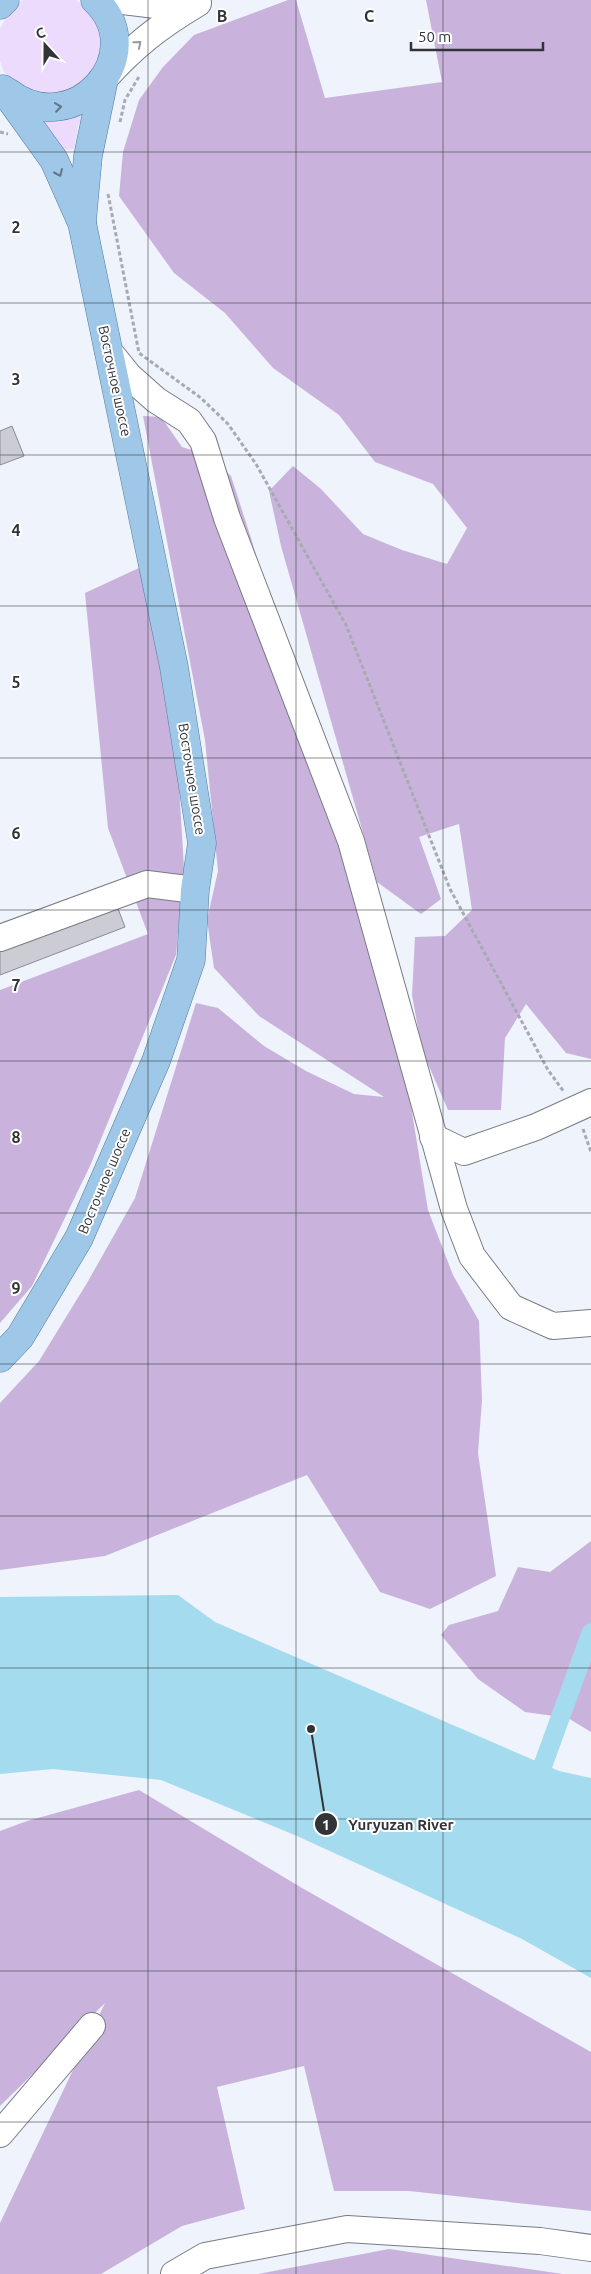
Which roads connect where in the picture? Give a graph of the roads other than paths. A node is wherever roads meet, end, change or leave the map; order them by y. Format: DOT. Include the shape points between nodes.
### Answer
graph roads {
  1 [pos="5,0"];
  2 [pos="94,0"];
  3 [pos="115,0"];
  4 [pos="203,1"];
  5 [pos="0,5"];
  6 [pos="104,79"];
  7 [pos="1,87"];
  8 [pos="82,223"];
  9 [pos="108,350"];
  10 [pos="195,890"];
  11 [pos="0,938"];
  12 [pos="584,1106"];
  13 [pos="433,1137"];
  14 [pos="591,1323"];
  15 [pos="0,1358"];
  16 [pos="92,2026"];
  17 [pos="0,2134"];
  18 [pos="591,2248"];
  19 [pos="174,2274"];
  1 -- 5 [label="main road"];
  2 -- 6 [label="main road, Восточное шоссе" via="110,23 114,42 112,61"];
  3 -- 4 [label="street" via="164,6"];
  6 -- 4 [label="street, one-way" via="158,27"];
  7 -- 6 [label="main road, one-way" via="28,104 56,108 74,104"];
  6 -- 8 [label="main road, Восточное шоссе" via="88,156"];
  7 -- 8 [label="main road, Восточное шоссе, one-way" via="54,160"];
  8 -- 9 [label="main road, Восточное шоссе"];
  9 -- 10 [label="main road, Восточное шоссе" via="174,667 202,843"];
  9 -- 13 [label="street" via="129,376 156,400 188,421 203,441 227,518 351,840"];
  10 -- 11 [label="street" via="147,884"];
  10 -- 15 [label="main road, Восточное шоссе" via="191,960 156,1061 80,1238 20,1338"];
  12 -- 13 [label="street" via="464,1152"];
  13 -- 14 [label="street" via="472,1256 511,1307 553,1326"];
  16 -- 17 [label="street"];
  18 -- 19 [label="street" via="540,2241 347,2229 205,2256"];
}
